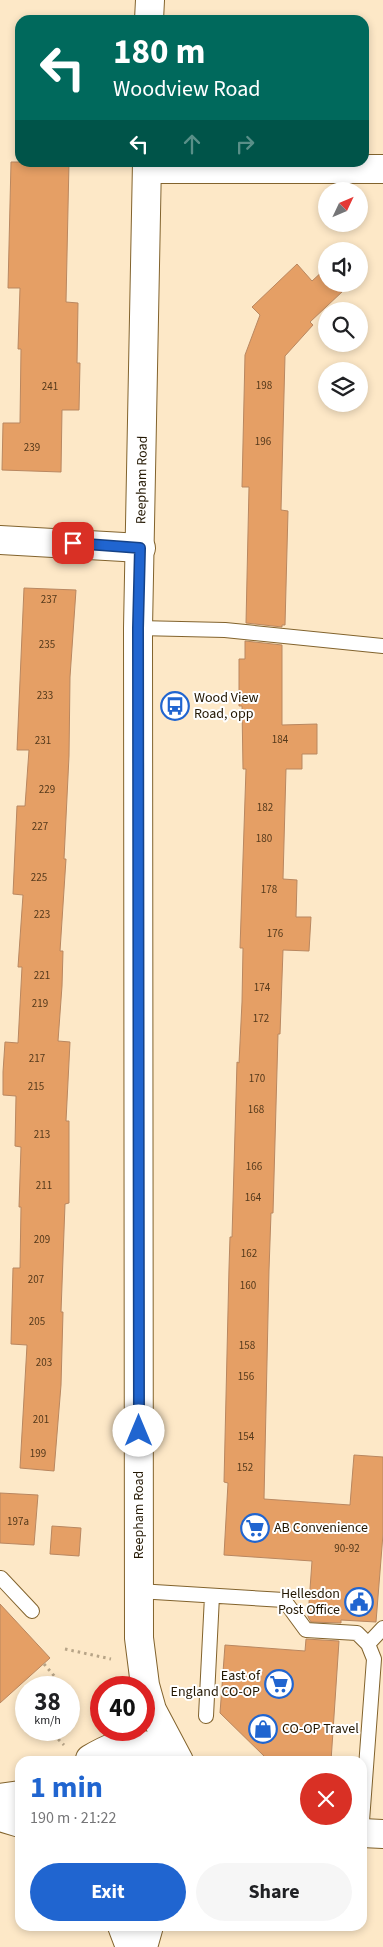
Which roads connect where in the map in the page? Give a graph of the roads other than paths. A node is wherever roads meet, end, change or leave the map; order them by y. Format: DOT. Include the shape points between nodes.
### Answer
graph roads {
  1 [pos="150,0"];
  2 [pos="149,15"];
  3 [pos="147,167"];
  4 [pos="226,167"];
  5 [pos="383,169"];
  6 [pos="0,540"];
  7 [pos="140,548"];
  8 [pos="138,628"];
  9 [pos="383,646"];
  10 [pos="1,1578"];
  11 [pos="138,1591"];
  12 [pos="212,1596"];
  13 [pos="32,1611"];
  14 [pos="383,1628"];
  15 [pos="368,1644"];
  16 [pos="133,1663"];
  17 [pos="206,1716"];
  18 [pos="102,1741"];
  19 [pos="92,1756"];
  20 [pos="96,1756"];
  21 [pos="171,1756"];
  22 [pos="176,1756"];
  23 [pos="365,1756"];
  24 [pos="15,1796"];
  25 [pos="0,1798"];
  26 [pos="0,1817"];
  27 [pos="15,1821"];
  28 [pos="367,1833"];
  29 [pos="383,1834"];
  30 [pos="124,1931"];
  31 [pos="148,1931"];
  32 [pos="130,1947"];
  33 [pos="143,1947"];
  1 -- 2 [label="street"];
  3 -- 7 [label="street, Reepham Road"];
  4 -- 5 [label="street"];
  6 -- 7 [label="street"];
  7 -- 8 [label="street, Reepham Road"];
  8 -- 9 [label="lane" via="225,630"];
  8 -- 11 [label="street, Reepham Road"];
  10 -- 13 [label="lane"];
  11 -- 12 [label="lane"];
  11 -- 16 [label="street, Reepham Road"];
  12 -- 15 [label="lane" via="284,1600 306,1630 357,1633"];
  12 -- 17 [label="lane"];
  14 -- 15 [label="lane"];
  15 -- 23 [label="lane" via="374,1659"];
  16 -- 22 [label="street, Reepham Road"];
  18 -- 19 [label="street, Reepham Road"];
  20 -- 21 [label="street, Reepham Road" via="109,1748 131,1743 152,1746"];
  24 -- 25 [label="street"];
  26 -- 27 [label="street"];
  28 -- 29 [label="street"];
  30 -- 32 [label="street"];
  31 -- 33 [label="street"];
}
